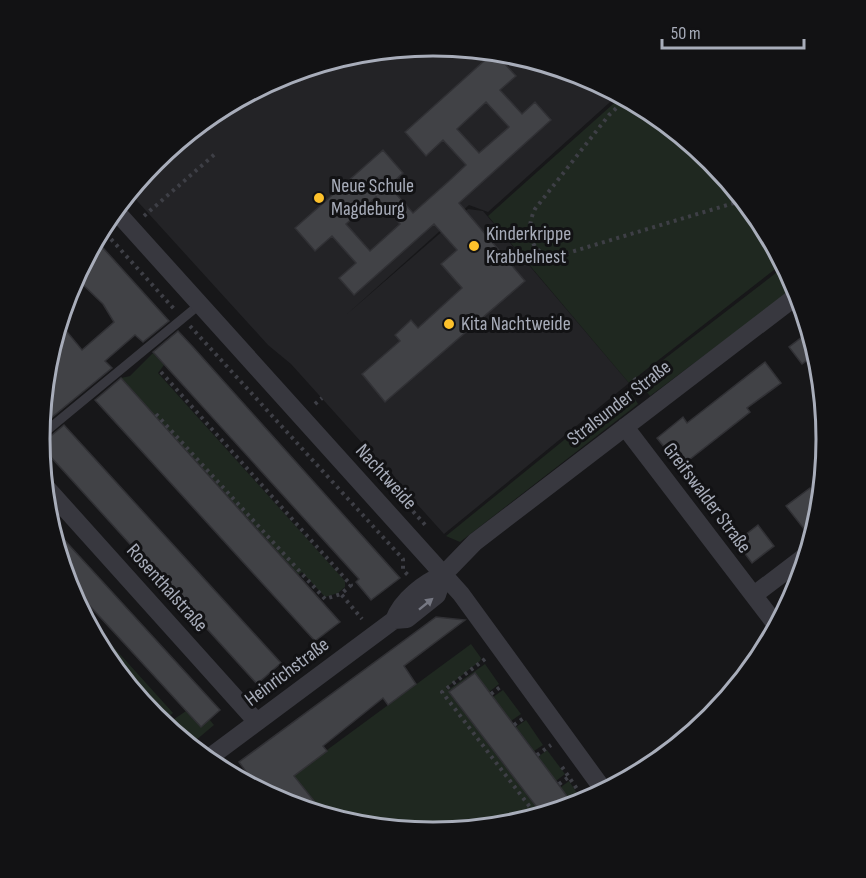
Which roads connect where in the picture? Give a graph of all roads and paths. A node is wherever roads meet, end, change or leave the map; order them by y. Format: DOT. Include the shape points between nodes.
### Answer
graph roads {
  1 [pos="620,104"];
  2 [pos="215,154"];
  3 [pos="734,203"];
  4 [pos="121,217"];
  5 [pos="143,217"];
  6 [pos="108,236"];
  7 [pos="790,301"];
  8 [pos="199,305"];
  9 [pos="183,318"];
  10 [pos="160,372"];
  11 [pos="322,398"];
  12 [pos="315,404"];
  13 [pos="156,414"];
  14 [pos="625,427"];
  15 [pos="50,428"];
  16 [pos="54,496"];
  17 [pos="795,564"];
  18 [pos="444,574"];
  19 [pos="409,576"];
  20 [pos="341,594"];
  21 [pos="754,595"];
  22 [pos="362,619"];
  23 [pos="772,619"];
  24 [pos="485,659"];
  25 [pos="503,685"];
  26 [pos="491,694"];
  27 [pos="525,717"];
  28 [pos="257,722"];
  29 [pos="514,725"];
  30 [pos="547,747"];
  31 [pos="214,754"];
  32 [pos="537,755"];
  33 [pos="569,777"];
  34 [pos="559,784"];
  35 [pos="600,784"];
  36 [pos="530,807"];
  1 -- 3 [label="path" via="535,209 529,239 539,251 561,255"];
  2 -- 5 [label="path"];
  4 -- 8 [label="street, Nachtweide"];
  6 -- 9 [label="path"];
  7 -- 14 [label="street, Stralsunder Straße"];
  8 -- 9 [label="lane"];
  8 -- 18 [label="street, Nachtweide"];
  9 -- 15 [label="lane"];
  9 -- 19 [label="path" via="402,559 403,570"];
  10 -- 20 [label="path" via="351,585"];
  11 -- 12 [label="path"];
  13 -- 20 [label="path" via="325,599"];
  14 -- 18 [label="street, Stralsunder Straße" via="475,542"];
  14 -- 21 [label="street, Greifswalder Straße"];
  16 -- 28 [label="street, Rosenthalstraße"];
  17 -- 21 [label="street"];
  18 -- 28 [label="street, Heinrichstraße" via="437,595 406,619 394,620"];
  18 -- 35 [label="street, Nachtweide"];
  20 -- 22 [label="path"];
  21 -- 23 [label="street, Greifswalder Straße"];
  24 -- 36 [label="path" via="442,692"];
  25 -- 26 [label="path"];
  27 -- 29 [label="path"];
  28 -- 31 [label="street, Heinrichstraße"];
  30 -- 32 [label="path"];
  33 -- 34 [label="path"];
}
